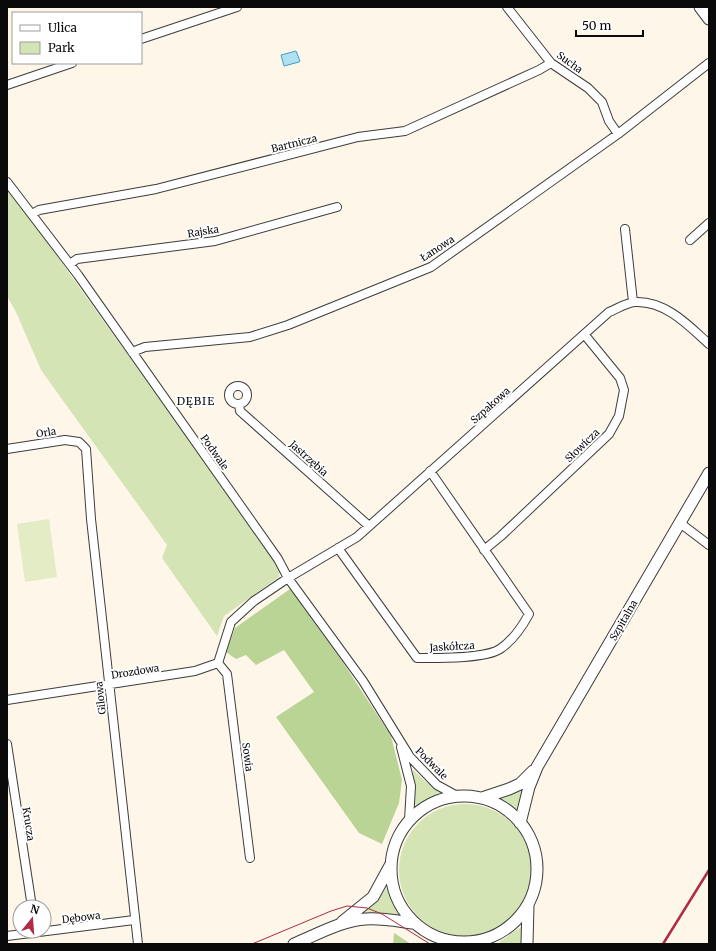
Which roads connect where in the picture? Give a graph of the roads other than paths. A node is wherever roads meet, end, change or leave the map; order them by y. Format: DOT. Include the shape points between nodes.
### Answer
graph roads {
  1 [pos="237,7"];
  2 [pos="507,7"];
  3 [pos="700,7"];
  4 [pos="709,19"];
  5 [pos="142,39"];
  6 [pos="551,63"];
  7 [pos="709,63"];
  8 [pos="69,64"];
  9 [pos="7,85"];
  10 [pos="618,134"];
  11 [pos="7,182"];
  12 [pos="338,207"];
  13 [pos="32,214"];
  14 [pos="709,223"];
  15 [pos="625,230"];
  16 [pos="690,240"];
  17 [pos="70,264"];
  18 [pos="633,302"];
  19 [pos="584,334"];
  20 [pos="709,344"];
  21 [pos="132,352"];
  22 [pos="239,404"];
  23 [pos="7,448"];
  24 [pos="86,449"];
  25 [pos="430,471"];
  26 [pos="709,473"];
  27 [pos="680,523"];
  28 [pos="369,526"];
  29 [pos="709,545"];
  30 [pos="338,548"];
  31 [pos="484,550"];
  32 [pos="288,578"];
  33 [pos="218,663"];
  34 [pos="109,685"];
  35 [pos="7,700"];
  36 [pos="399,739"];
  37 [pos="7,744"];
  38 [pos="537,767"];
  39 [pos="457,796"];
  40 [pos="482,798"];
  41 [pos="409,820"];
  42 [pos="520,823"];
  43 [pos="250,858"];
  44 [pos="391,865"];
  45 [pos="31,899"];
  46 [pos="528,904"];
  47 [pos="134,920"];
  48 [pos="412,923"];
  49 [pos="339,925"];
  50 [pos="52,930"];
  51 [pos="488,942"];
  52 [pos="138,944"];
  53 [pos="294,944"];
  54 [pos="527,944"];
  1 -- 5 [label="street"];
  2 -- 6 [label="street, Sucha"];
  3 -- 4 [label="street"];
  6 -- 10 [label="street, Sucha" via="588,88 602,102"];
  6 -- 13 [label="street, Bartnicza" via="406,131 358,137 156,189 38,210"];
  7 -- 10 [label="street, Łanowa"];
  8 -- 9 [label="street"];
  10 -- 21 [label="street, Łanowa" via="431,267 288,325 250,337 145,347"];
  11 -- 13 [label="street, Podwale"];
  12 -- 17 [label="street, Rajska" via="215,241 77,259"];
  13 -- 17 [label="street, Podwale"];
  14 -- 16 [label="street"];
  15 -- 18 [label="street"];
  17 -- 21 [label="street, Podwale"];
  18 -- 19 [label="street, Szpakowa" via="609,312"];
  18 -- 20 [label="street, Szpakowa" via="659,305"];
  19 -- 25 [label="street, Szpakowa"];
  19 -- 31 [label="street, Słowicza" via="620,378 624,390 619,416 609,434"];
  21 -- 32 [label="street, Podwale" via="273,552"];
  22 -- 28 [label="street, Jastrzębia" via="240,411"];
  23 -- 24 [label="street, Orla" via="65,440 79,442"];
  24 -- 34 [label="street, Gilowa"];
  25 -- 28 [label="street, Szpakowa"];
  25 -- 31 [label="street, Jaskółcza"];
  26 -- 27 [label="street, Szpitalna"];
  27 -- 29 [label="street"];
  27 -- 38 [label="street, Szpitalna"];
  28 -- 30 [label="street, Szpakowa" via="357,537"];
  30 -- 31 [label="street, Jaskółcza" via="417,658 478,656 499,650 521,629 529,614"];
  30 -- 32 [label="street, Szpakowa"];
  32 -- 33 [label="street, Szpakowa" via="254,601 231,622"];
  32 -- 36 [label="street, Podwale" via="363,681"];
  33 -- 34 [label="street, Drozdowa" via="195,671"];
  33 -- 43 [label="street, Sowia" via="228,674"];
  34 -- 35 [label="street, Drozdowa"];
  34 -- 47 [label="street, Gilowa"];
  36 -- 39 [label="street, Podwale" via="410,757 437,785"];
  36 -- 41 [label="street, Podwale" via="410,786"];
  37 -- 45 [label="street, Krucza"];
  38 -- 40 [label="street, Szpitalna" via="520,784"];
  38 -- 42 [label="street, Szpitalna"];
  39 -- 40 [label="street"];
  39 -- 41 [label="street" via="442,799 422,808"];
  40 -- 42 [label="street" via="509,811"];
  41 -- 44 [label="street" via="396,843"];
  42 -- 46 [label="street" via="528,834 537,856 536,884"];
  44 -- 48 [label="street" via="396,896"];
  44 -- 49 [label="street" via="373,897"];
  46 -- 51 [label="street" via="517,920"];
  46 -- 54 [label="street"];
  47 -- 50 [label="street, Dębowa"];
  47 -- 52 [label="street, Gilowa"];
  48 -- 49 [label="street" via="365,919"];
  48 -- 51 [label="street" via="451,941"];
  49 -- 53 [label="street"];
}
